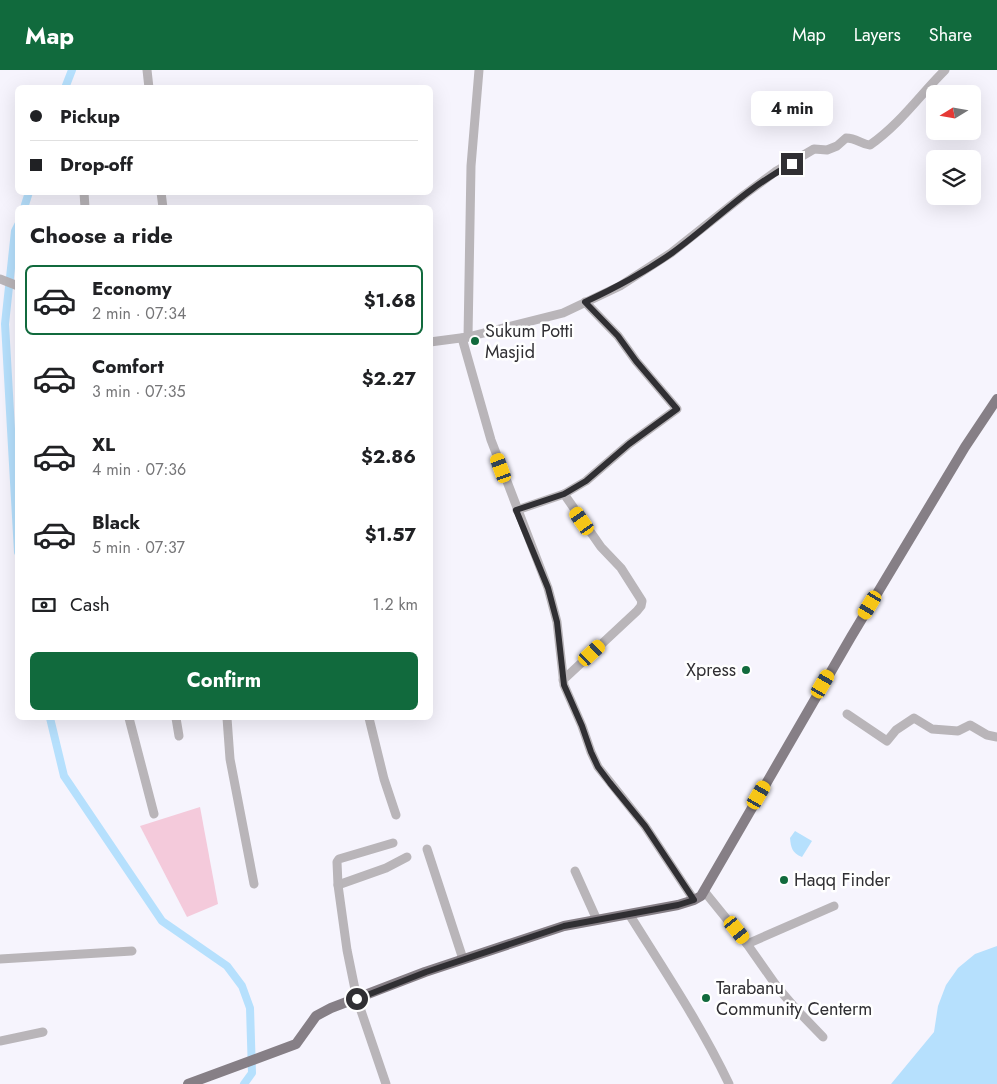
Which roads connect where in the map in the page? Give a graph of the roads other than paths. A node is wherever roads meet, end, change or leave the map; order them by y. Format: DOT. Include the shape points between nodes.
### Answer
graph roads {
  1 [pos="147,70"];
  2 [pos="479,70"];
  3 [pos="945,70"];
  4 [pos="149,85"];
  5 [pos="0,279"];
  6 [pos="15,285"];
  7 [pos="585,302"];
  8 [pos="465,337"];
  9 [pos="433,342"];
  10 [pos="997,399"];
  11 [pos="564,494"];
  12 [pos="516,510"];
  13 [pos="564,680"];
  14 [pos="848,714"];
  15 [pos="130,720"];
  16 [pos="176,720"];
  17 [pos="227,720"];
  18 [pos="369,720"];
  19 [pos="179,736"];
  20 [pos="997,737"];
  21 [pos="154,814"];
  22 [pos="396,815"];
  23 [pos="393,843"];
  24 [pos="427,849"];
  25 [pos="407,857"];
  26 [pos="575,871"];
  27 [pos="254,884"];
  28 [pos="338,885"];
  29 [pos="704,891"];
  30 [pos="694,900"];
  31 [pos="834,906"];
  32 [pos="629,914"];
  33 [pos="597,920"];
  34 [pos="747,944"];
  35 [pos="132,951"];
  36 [pos="0,959"];
  37 [pos="463,959"];
  38 [pos="357,999"];
  39 [pos="43,1032"];
  40 [pos="823,1037"];
  41 [pos="0,1041"];
  42 [pos="188,1084"];
  43 [pos="386,1084"];
  44 [pos="729,1084"];
  1 -- 4 [label="street"];
  2 -- 8 [label="street" via="471,166"];
  3 -- 7 [label="street" via="896,124 870,145 846,138 827,150 814,149 762,181 671,253 620,286"];
  5 -- 6 [label="street"];
  7 -- 8 [label="street" via="564,313"];
  7 -- 11 [label="street" via="677,409 586,481"];
  8 -- 9 [label="street"];
  8 -- 12 [label="street" via="491,440"];
  10 -- 29 [label="main road" via="851,637"];
  11 -- 12 [label="street"];
  11 -- 13 [label="street" via="642,601 637,612"];
  12 -- 13 [label="street" via="548,588 557,622"];
  13 -- 30 [label="street" via="598,767 645,826"];
  14 -- 20 [label="street" via="888,741 896,730 914,718 932,729 958,731 970,725"];
  15 -- 21 [label="street"];
  16 -- 19 [label="street"];
  17 -- 27 [label="street" via="230,759"];
  18 -- 22 [label="street"];
  23 -- 28 [label="street" via="338,859"];
  24 -- 37 [label="street"];
  25 -- 28 [label="street"];
  26 -- 33 [label="street"];
  28 -- 38 [label="street"];
  29 -- 30 [label="main road"];
  29 -- 34 [label="street"];
  30 -- 32 [label="main road"];
  31 -- 34 [label="street"];
  32 -- 33 [label="main road"];
  32 -- 44 [label="street" via="693,1016"];
  33 -- 37 [label="main road" via="564,926"];
  34 -- 40 [label="street" via="778,988"];
  35 -- 36 [label="street"];
  37 -- 38 [label="main road"];
  38 -- 42 [label="main road" via="316,1016 296,1044"];
  38 -- 43 [label="street"];
  39 -- 41 [label="street"];
}
